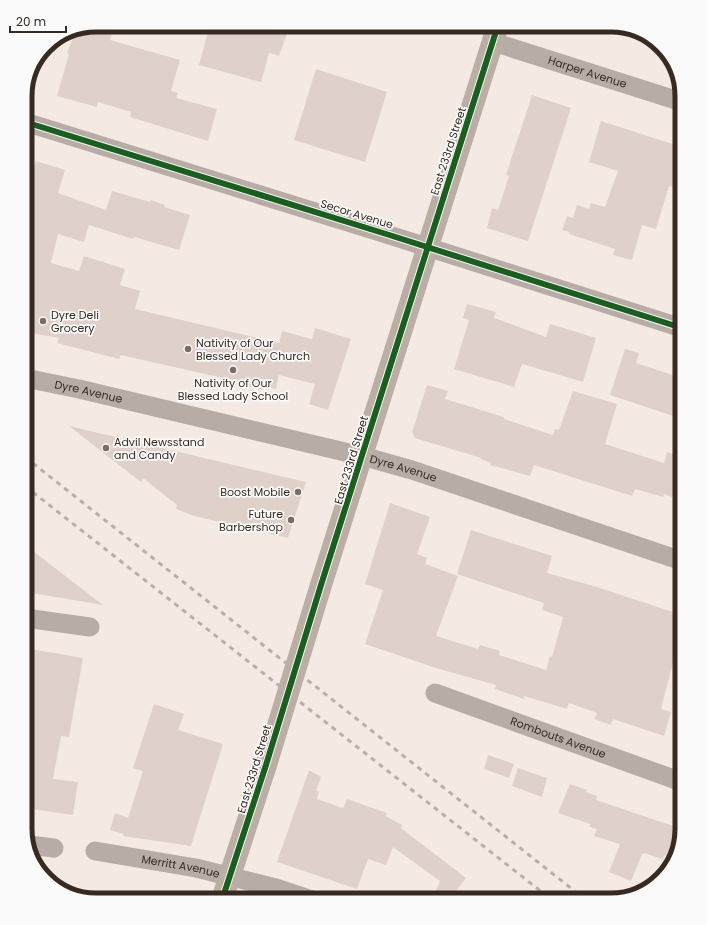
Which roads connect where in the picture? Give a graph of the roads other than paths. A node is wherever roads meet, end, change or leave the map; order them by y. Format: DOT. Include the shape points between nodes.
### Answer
graph roads {
  1 [pos="496,34"];
  2 [pos="675,99"];
  3 [pos="32,124"];
  4 [pos="428,247"];
  5 [pos="675,326"];
  6 [pos="32,379"];
  7 [pos="362,456"];
  8 [pos="675,559"];
  9 [pos="32,619"];
  10 [pos="90,627"];
  11 [pos="435,693"];
  12 [pos="675,779"];
  13 [pos="34,846"];
  14 [pos="54,848"];
  15 [pos="95,851"];
  16 [pos="230,876"];
  17 [pos="224,893"];
  18 [pos="291,893"];
  1 -- 2 [label="street, Harper Avenue"];
  1 -- 4 [label="main road, East 233rd Street"];
  3 -- 4 [label="street, Secor Avenue"];
  4 -- 5 [label="street, Secor Avenue"];
  4 -- 7 [label="main road, East 233rd Street"];
  6 -- 7 [label="street, Dyre Avenue"];
  7 -- 8 [label="street, Dyre Avenue" via="412,470"];
  7 -- 16 [label="main road, East 233rd Street"];
  9 -- 10 [label="street"];
  11 -- 12 [label="street, Rombouts Avenue"];
  13 -- 14 [label="street"];
  15 -- 16 [label="street, Merritt Avenue"];
  16 -- 17 [label="main road, East 233rd Street"];
  16 -- 18 [label="street, Merritt Avenue"];
}
